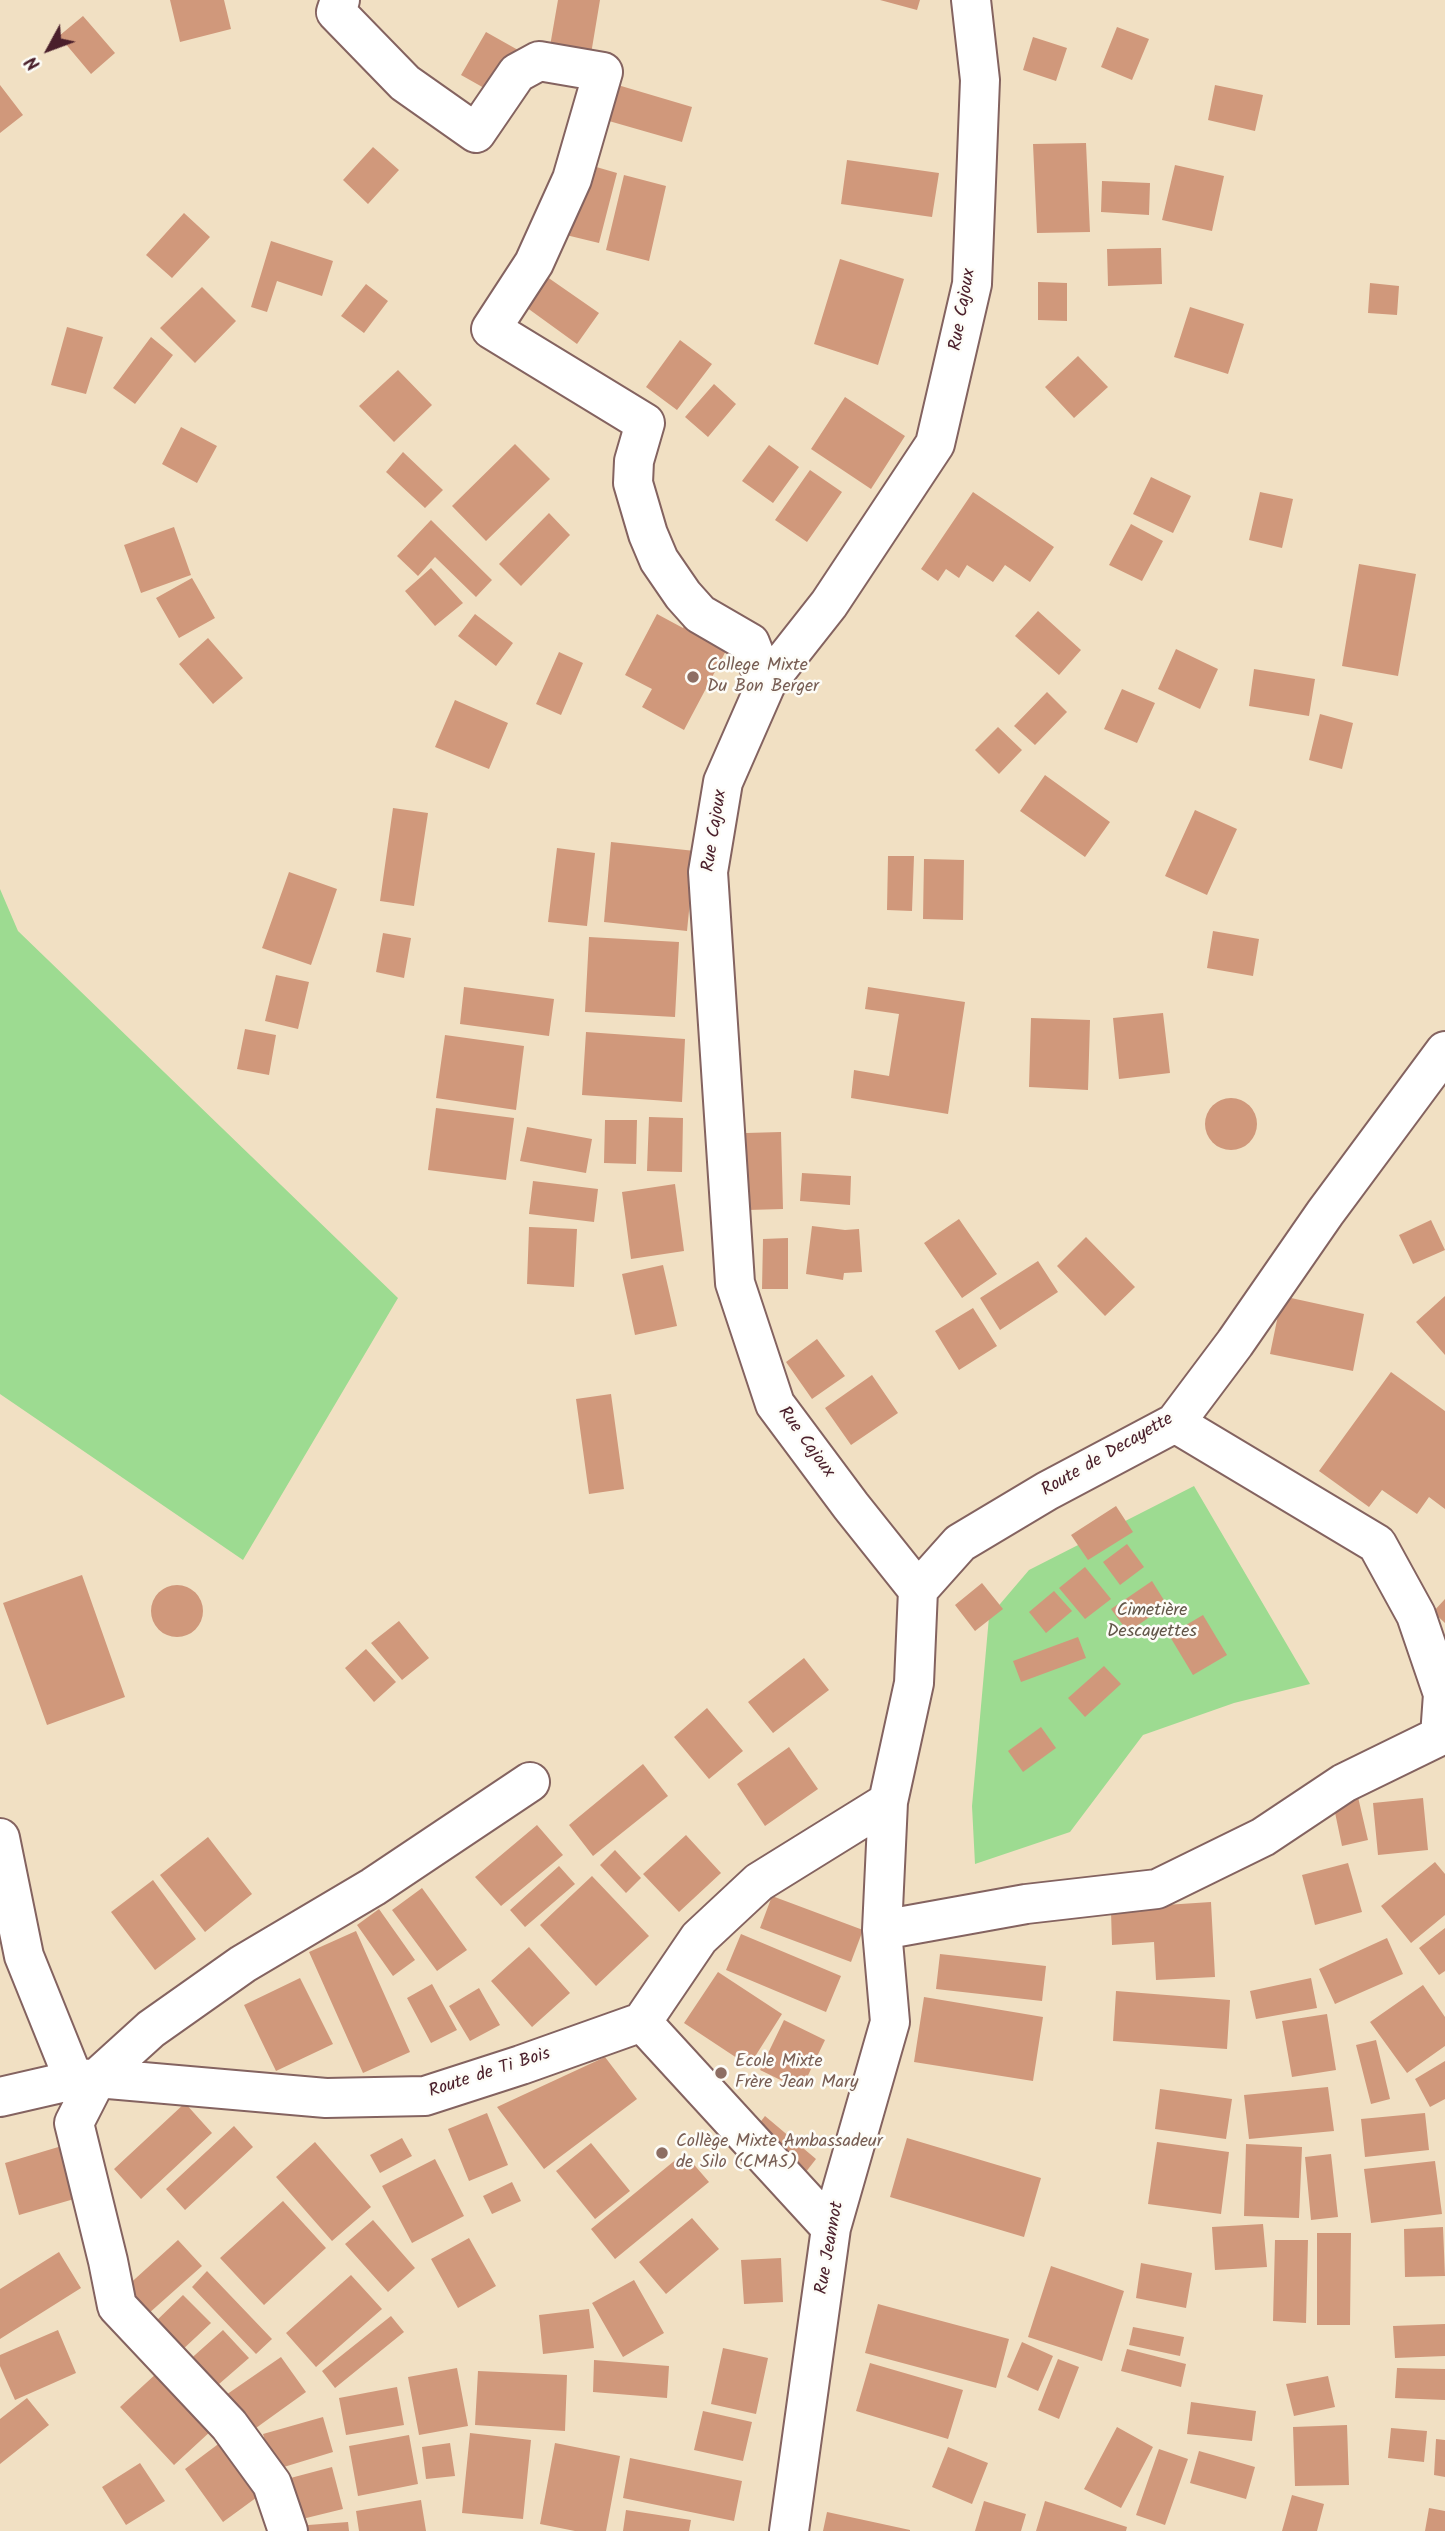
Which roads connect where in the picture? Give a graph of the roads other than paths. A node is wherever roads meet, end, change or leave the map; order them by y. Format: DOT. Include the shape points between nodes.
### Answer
graph roads {
  1 [pos="340,0"];
  2 [pos="971,0"];
  3 [pos="766,684"];
  4 [pos="1445,1051"];
  5 [pos="1174,1423"];
  6 [pos="918,1590"];
  7 [pos="530,1782"];
  8 [pos="888,1802"];
  9 [pos="0,1838"];
  10 [pos="882,1930"];
  11 [pos="642,2022"];
  12 [pos="85,2079"];
  13 [pos="0,2097"];
  14 [pos="831,2228"];
  15 [pos="288,2531"];
  16 [pos="789,2531"];
  1 -- 3 [label="street" via="335,12 405,83 476,133 517,74 538,61 603,72 572,179 534,263 491,329 645,423 633,483 659,560 700,614 750,643"];
  2 -- 3 [label="street, Rue Cajoux" via="980,80 972,284 935,444 829,604"];
  3 -- 6 [label="street, Rue Cajoux" via="723,782 708,872 735,1283 775,1404"];
  4 -- 5 [label="street, Route de Decayette"];
  5 -- 6 [label="street, Route de Decayette" via="960,1543"];
  5 -- 10 [label="street" via="1377,1544 1416,1615 1439,1681 1443,1695 1440,1736 1344,1783 1263,1837 1157,1889 1026,1904"];
  6 -- 8 [label="street" via="914,1683"];
  7 -- 12 [label="street" via="373,1887 243,1964"];
  8 -- 10 [label="street, Rue Jeannot"];
  8 -- 11 [label="street" via="759,1882 699,1938"];
  9 -- 12 [label="street" via="24,1956"];
  10 -- 14 [label="street, Rue Jeannot" via="890,2022"];
  11 -- 12 [label="street, Route de Ti Bois" via="425,2096 326,2098"];
  11 -- 14 [label="street"];
  12 -- 13 [label="street, Route de Ti Bois"];
  12 -- 15 [label="street" via="74,2123 117,2306 229,2425 272,2484"];
  14 -- 16 [label="street, Rue Jeannot"];
}
